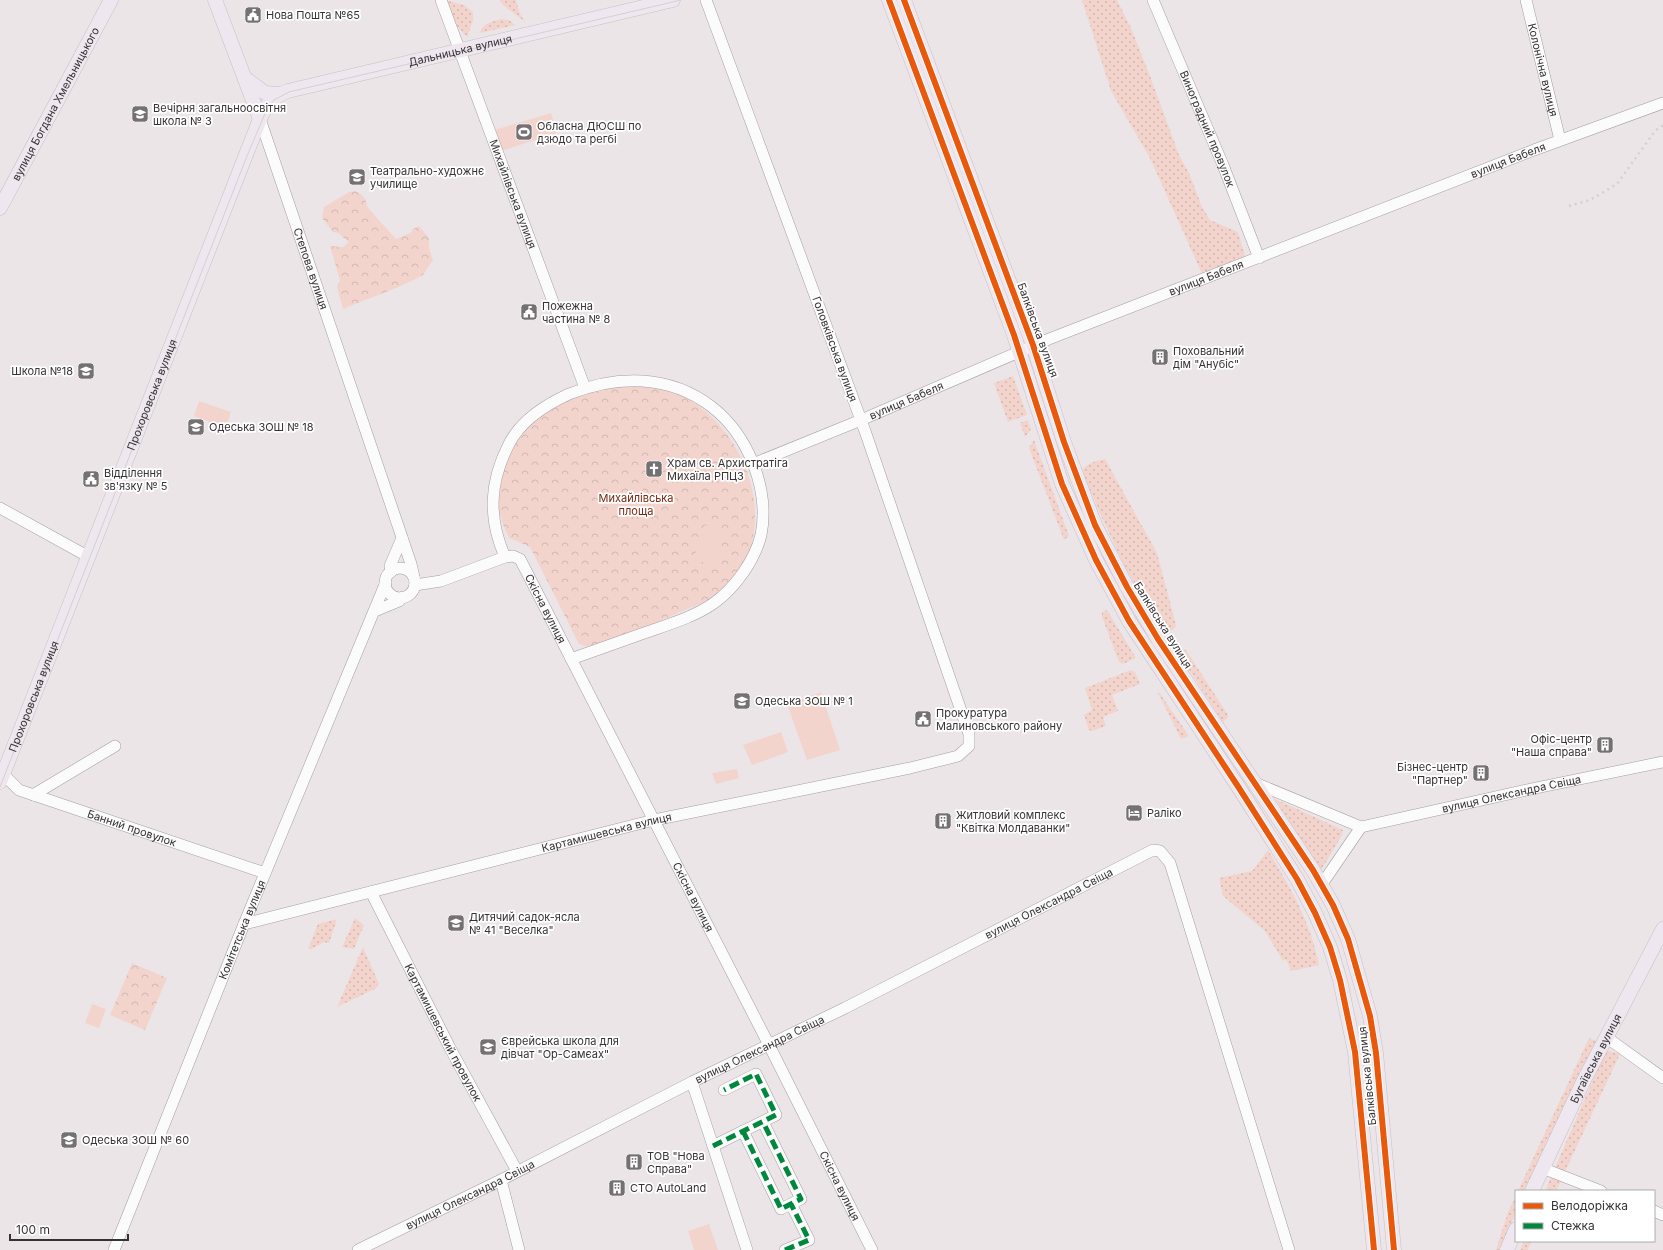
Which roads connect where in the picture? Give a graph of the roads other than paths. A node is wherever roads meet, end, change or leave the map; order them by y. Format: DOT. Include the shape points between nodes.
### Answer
graph roads {
  1 [pos="111,0"];
  2 [pos="215,0"];
  3 [pos="441,0"];
  4 [pos="673,0"];
  5 [pos="706,0"];
  6 [pos="889,0"];
  7 [pos="904,0"];
  8 [pos="1153,0"];
  9 [pos="1526,0"];
  10 [pos="460,50"];
  11 [pos="245,78"];
  12 [pos="279,94"];
  13 [pos="1663,103"];
  14 [pos="260,119"];
  15 [pos="1560,140"];
  16 [pos="0,208"];
  17 [pos="1259,258"];
  18 [pos="1033,345"];
  19 [pos="1020,351"];
  20 [pos="585,388"];
  21 [pos="861,420"];
  22 [pos="753,464"];
  23 [pos="0,508"];
  24 [pos="402,538"];
  25 [pos="89,557"];
  26 [pos="505,557"];
  27 [pos="391,572"];
  28 [pos="414,581"];
  29 [pos="386,582"];
  30 [pos="403,597"];
  31 [pos="375,611"];
  32 [pos="571,659"];
  33 [pos="115,746"];
  34 [pos="969,746"];
  35 [pos="1663,762"];
  36 [pos="1,776"];
  37 [pos="1253,782"];
  38 [pos="33,795"];
  39 [pos="654,820"];
  40 [pos="1361,827"];
  41 [pos="265,873"];
  42 [pos="1322,884"];
  43 [pos="371,892"];
  44 [pos="244,924"];
  45 [pos="1663,929"];
  46 [pos="1606,1036"];
  47 [pos="770,1045"];
  48 [pos="1663,1078"];
  49 [pos="692,1082"];
  50 [pos="724,1090"];
  51 [pos="763,1122"];
  52 [pos="743,1131"];
  53 [pos="713,1146"];
  54 [pos="1542,1168"];
  55 [pos="517,1171"];
  56 [pos="501,1180"];
  57 [pos="1532,1190"];
  58 [pos="1598,1190"];
  59 [pos="791,1204"];
  60 [pos="1515,1230"];
  61 [pos="114,1250"];
  62 [pos="358,1250"];
  63 [pos="519,1250"];
  64 [pos="746,1250"];
  65 [pos="785,1250"];
  66 [pos="872,1250"];
  67 [pos="1289,1250"];
  68 [pos="1374,1250"];
  69 [pos="1394,1250"];
  70 [pos="1507,1250"];
  1 -- 16 [label="main road, вулиця Богдана Хмельницького"];
  2 -- 11 [label="main road, Степова вулиця"];
  3 -- 10 [label="street, Михайлівська вулиця"];
  4 -- 10 [label="main road, Дальницька вулиця"];
  5 -- 21 [label="street, Головківська вулиця"];
  6 -- 19 [label="main road, Балківська вулиця"];
  7 -- 18 [label="main road, Балківська вулиця"];
  8 -- 17 [label="street, Виноградний провулок" via="1223,165"];
  9 -- 15 [label="street, Колонічна вулиця"];
  10 -- 12 [label="main road, Дальницька вулиця"];
  10 -- 20 [label="street, Михайлівська вулиця"];
  11 -- 12 [label="main road" via="260,91"];
  11 -- 14 [label="main road, Степова вулиця"];
  12 -- 14 [label="main road" via="269,103"];
  13 -- 15 [label="street, вулиця Бабеля"];
  14 -- 24 [label="street, Степова вулиця"];
  14 -- 25 [label="main road, Прохоровська вулиця"];
  15 -- 17 [label="street, вулиця Бабеля"];
  17 -- 18 [label="street, вулиця Бабеля"];
  18 -- 19 [label="street, вулиця Бабеля"];
  18 -- 37 [label="main road, Балківська вулиця" via="1076,478 1109,553 1158,639"];
  19 -- 21 [label="street, вулиця Бабеля"];
  19 -- 68 [label="main road, Балківська вулиця" via="1062,484 1114,595 1297,879 1316,913 1330,947 1342,987 1355,1052"];
  20 -- 22 [label="street" via="622,380 644,380 671,386 690,394 712,407 736,432"];
  20 -- 26 [label="street" via="556,400 523,422 501,459 496,476 493,509 494,526"];
  21 -- 22 [label="street, вулиця Бабеля"];
  21 -- 34 [label="street, Головківська вулиця" via="969,734"];
  22 -- 32 [label="street" via="762,511 760,535 751,559 735,584 714,603 687,618"];
  23 -- 25 [label="street"];
  24 -- 27 [label="street" via="390,566"];
  24 -- 28 [label="street, Степова вулиця"];
  25 -- 36 [label="main road, Прохоровська вулиця"];
  26 -- 28 [label="street" via="441,581"];
  26 -- 32 [label="street, Cкісна вулиця" via="513,556 520,559"];
  27 -- 28 [label="street" via="404,569"];
  27 -- 29 [label="street"];
  28 -- 30 [label="street" via="412,592"];
  29 -- 30 [label="street" via="389,593"];
  29 -- 31 [label="street, Комітетська вулиця"];
  30 -- 31 [label="street"];
  31 -- 41 [label="street, Комітетська вулиця"];
  32 -- 39 [label="street, Cкісна вулиця"];
  33 -- 38 [label="street"];
  34 -- 39 [label="street, Картамишевська вулиця" via="958,756 917,766"];
  35 -- 40 [label="street, вулиця Олександра Свіща"];
  36 -- 38 [label="street, Банний провулок" via="19,790"];
  37 -- 40 [label="street"];
  37 -- 42 [label="main road, Балківська вулиця"];
  38 -- 41 [label="street, Банний провулок"];
  39 -- 43 [label="street, Картамишевська вулиця"];
  39 -- 47 [label="street, Cкісна вулиця"];
  40 -- 42 [label="street"];
  41 -- 44 [label="street, Комітетська вулиця"];
  42 -- 69 [label="main road, Балківська вулиця" via="1348,939 1370,1016 1376,1053"];
  43 -- 44 [label="street, Картамишевська вулиця"];
  43 -- 55 [label="street, Картамишевський провулок" via="450,1048"];
  44 -- 61 [label="street, Комітетська вулиця"];
  45 -- 46 [label="main road, Бугаївська вулиця"];
  46 -- 48 [label="street"];
  46 -- 54 [label="main road, Бугаївська вулиця"];
  47 -- 49 [label="street, вулиця Олександра Свіща"];
  47 -- 66 [label="street, Cкісна вулиця"];
  47 -- 67 [label="street, вулиця Олександра Свіща" via="1146,852 1160,851 1170,863"];
  49 -- 53 [label="street"];
  49 -- 55 [label="street, вулиця Олександра Свіща"];
  50 -- 51 [label="street" via="756,1074 776,1115"];
  51 -- 52 [label="street"];
  51 -- 59 [label="street" via="800,1199"];
  52 -- 53 [label="street"];
  52 -- 59 [label="street" via="781,1209"];
  53 -- 64 [label="street"];
  54 -- 57 [label="main road, Бугаївська вулиця"];
  54 -- 58 [label="street"];
  55 -- 56 [label="street, вулиця Олександра Свіща"];
  56 -- 62 [label="street, вулиця Олександра Свіща"];
  56 -- 63 [label="street"];
  59 -- 65 [label="street" via="809,1240"];
  60 -- 70 [label="main road"];
}
